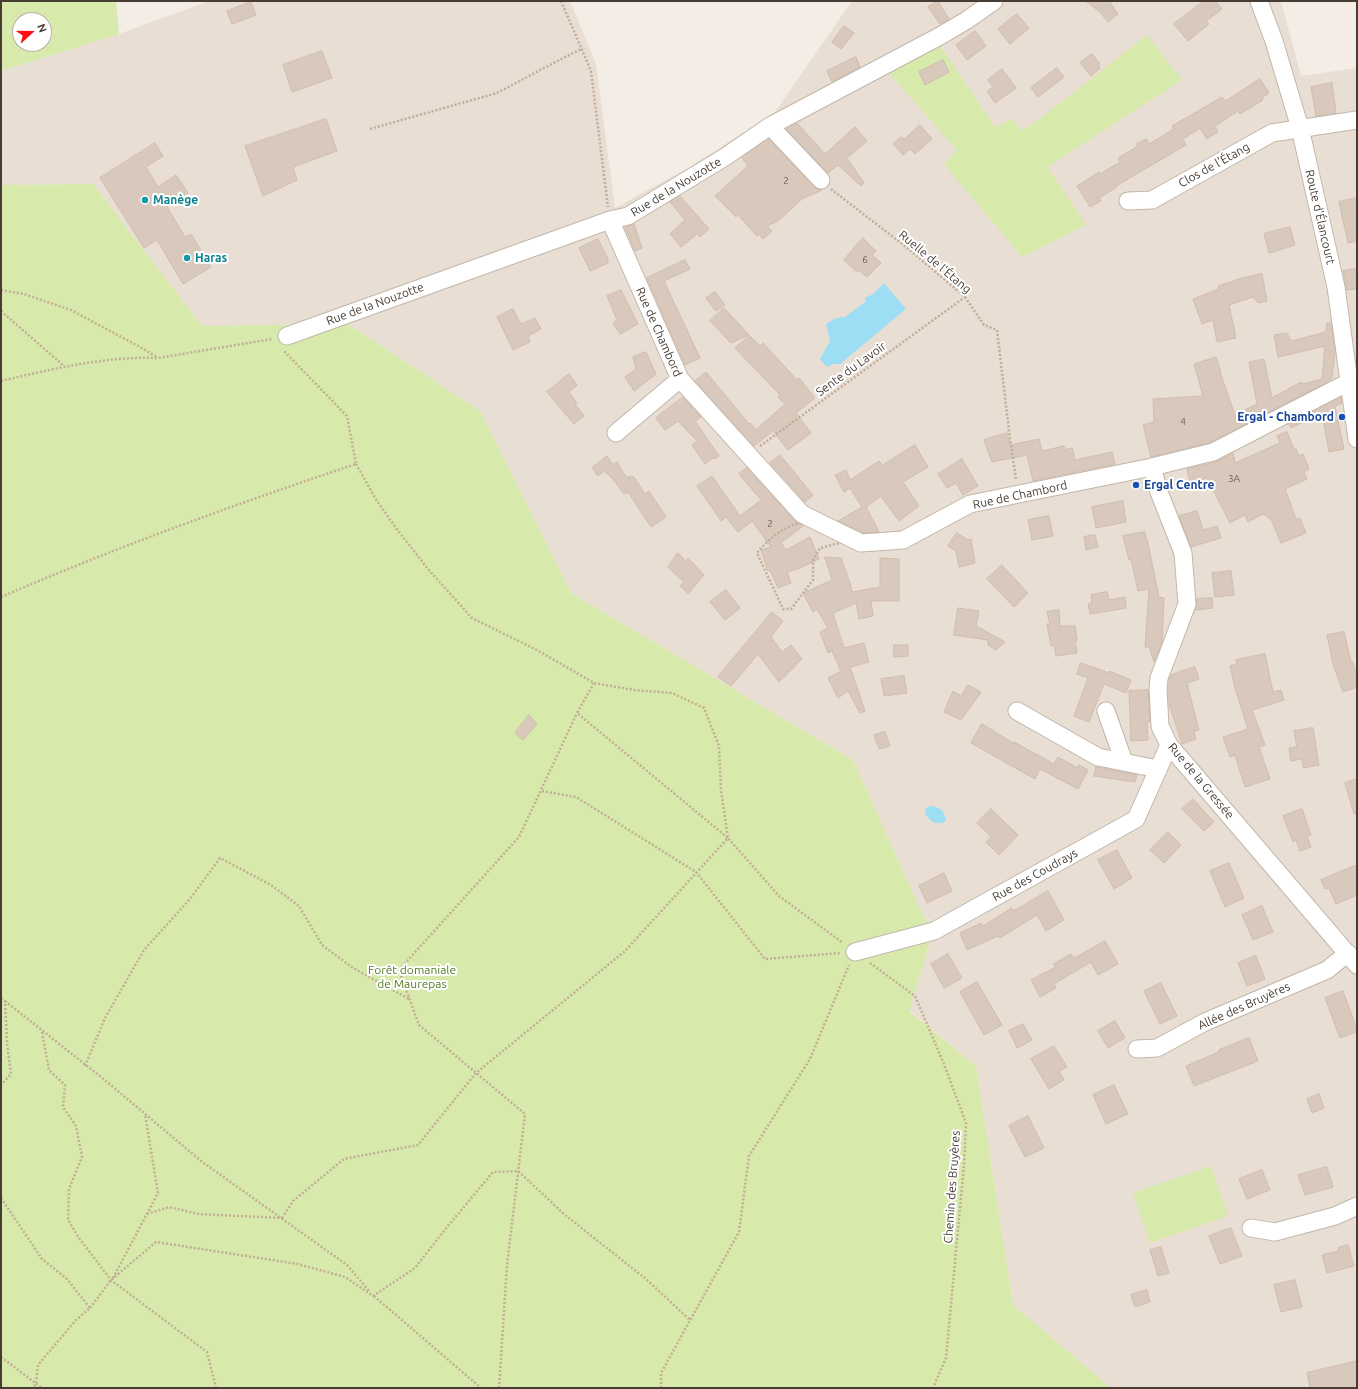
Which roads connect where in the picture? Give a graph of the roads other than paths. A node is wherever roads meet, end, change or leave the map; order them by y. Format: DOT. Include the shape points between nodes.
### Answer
graph roads {
  1 [pos="994,1"];
  2 [pos="1259,1"];
  3 [pos="1357,120"];
  4 [pos="770,126"];
  5 [pos="1300,128"];
  6 [pos="821,180"];
  7 [pos="1128,201"];
  8 [pos="610,220"];
  9 [pos="279,340"];
  10 [pos="680,379"];
  11 [pos="1349,382"];
  12 [pos="616,433"];
  13 [pos="1357,439"];
  14 [pos="1152,467"];
  15 [pos="1017,711"];
  16 [pos="1106,711"];
  17 [pos="1169,745"];
  18 [pos="1124,762"];
  19 [pos="1158,769"];
  20 [pos="855,952"];
  21 [pos="1352,959"];
  22 [pos="1138,1049"];
  23 [pos="1357,1206"];
  24 [pos="1251,1228"];
  1 -- 4 [label="street, Rue de la Nouzotte" via="940,36"];
  2 -- 5 [label="street, Route d'Élancourt"];
  3 -- 5 [label="street, Clos de l'Étang"];
  4 -- 6 [label="street"];
  4 -- 8 [label="street, Rue de la Nouzotte" via="628,216"];
  5 -- 7 [label="street, Clos de l'Étang" via="1272,133 1152,200"];
  5 -- 11 [label="street, Route d'Élancourt" via="1336,286"];
  8 -- 9 [label="street, Rue de la Nouzotte"];
  8 -- 10 [label="street, Rue de Chambord"];
  10 -- 12 [label="street"];
  10 -- 14 [label="street, Rue de Chambord" via="802,514 861,542 902,540 970,504"];
  11 -- 13 [label="street, Route d'Élancourt"];
  11 -- 14 [label="street, Rue de Chambord" via="1213,452"];
  14 -- 17 [label="street, Rue de la Gressée" via="1183,553 1187,604 1159,678 1160,726"];
  15 -- 18 [label="street" via="1098,757"];
  16 -- 18 [label="street"];
  17 -- 19 [label="street, Rue des Coudrays"];
  17 -- 21 [label="street, Rue de la Gressée"];
  18 -- 19 [label="street"];
  19 -- 20 [label="street, Rue des Coudrays" via="1136,819 934,930"];
  21 -- 22 [label="street, Allée des Bruyères" via="1205,1022 1157,1048"];
  23 -- 24 [label="street" via="1335,1216 1275,1232"];
}
